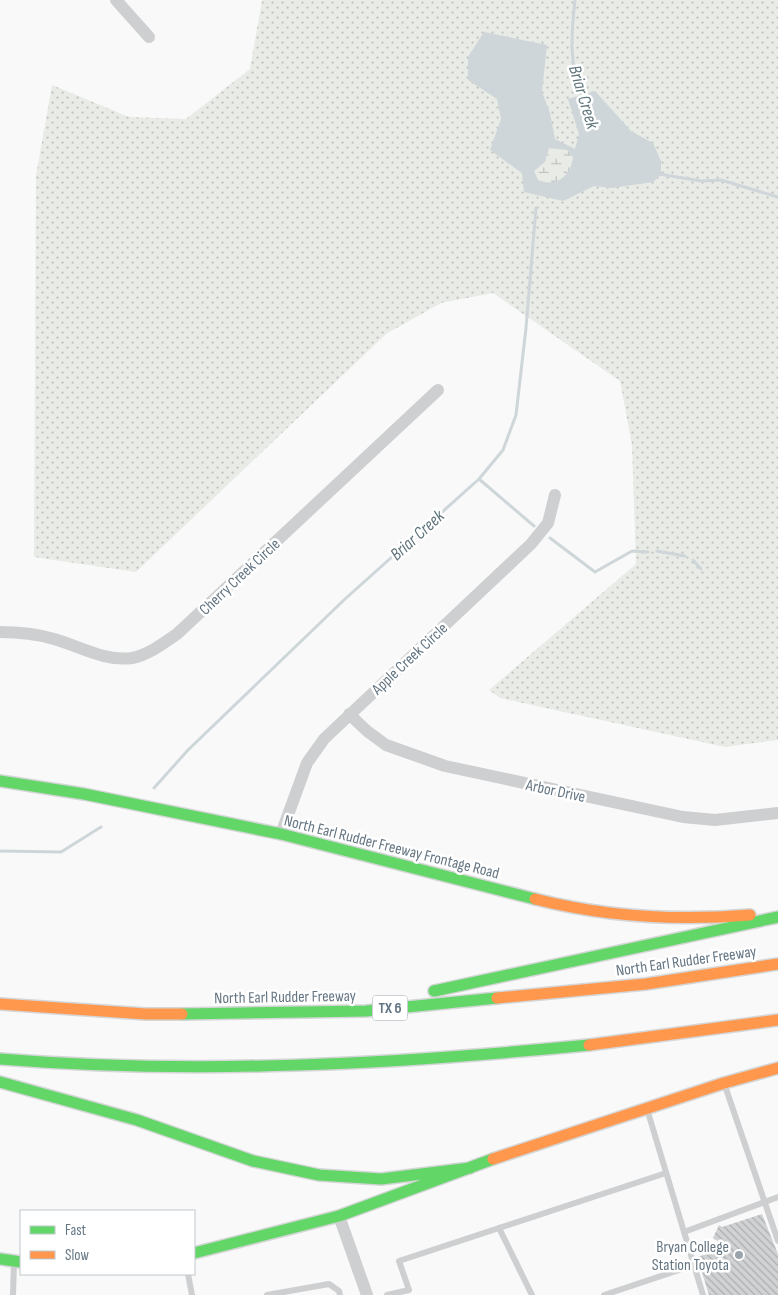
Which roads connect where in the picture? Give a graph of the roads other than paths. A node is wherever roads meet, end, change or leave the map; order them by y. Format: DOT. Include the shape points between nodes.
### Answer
graph roads {
  1 [pos="116,0"];
  2 [pos="149,37"];
  3 [pos="438,390"];
  4 [pos="555,495"];
  5 [pos="0,632"];
  6 [pos="349,714"];
  7 [pos="0,781"];
  8 [pos="778,813"];
  9 [pos="281,834"];
  10 [pos="778,912"];
  11 [pos="778,917"];
  12 [pos="778,964"];
  13 [pos="0,1004"];
  14 [pos="263,1012"];
  15 [pos="778,1020"];
  16 [pos="0,1059"];
  17 [pos="778,1068"];
  18 [pos="0,1082"];
  19 [pos="724,1083"];
  20 [pos="646,1108"];
  21 [pos="470,1168"];
  22 [pos="666,1173"];
  23 [pos="778,1196"];
  24 [pos="764,1201"];
  25 [pos="339,1216"];
  26 [pos="499,1228"];
  27 [pos="684,1232"];
  28 [pos="778,1240"];
  29 [pos="195,1253"];
  30 [pos="0,1260"];
  31 [pos="18,1262"];
  32 [pos="694,1265"];
  33 [pos="188,1275"];
  34 [pos="12,1295"];
  35 [pos="192,1295"];
  36 [pos="268,1295"];
  37 [pos="340,1295"];
  38 [pos="367,1295"];
  39 [pos="386,1295"];
  40 [pos="532,1295"];
  41 [pos="604,1295"];
  42 [pos="702,1295"];
  1 -- 2 [label="street"];
  3 -- 5 [label="street, Cherry Creek Circle" via="177,634 153,650 132,658 113,657 31,634"];
  4 -- 6 [label="street, Apple Creek Circle" via="548,522 531,544"];
  6 -- 8 [label="street, Arbor Drive" via="386,745 444,766 684,817 714,820"];
  6 -- 9 [label="street, Apple Creek Circle" via="307,763"];
  7 -- 9 [label="main road, North Earl Rudder Freeway Frontage Road" via="84,794"];
  9 -- 10 [label="main road, North Earl Rudder Freeway Frontage Road" via="550,903 613,915 704,919"];
  11 -- 14 [label="main road" via="418,994"];
  12 -- 14 [label="main road, North Earl Rudder Freeway / TX 6" via="646,984 366,1011"];
  13 -- 14 [label="main road, North Earl Rudder Freeway / TX 6" via="146,1014"];
  15 -- 16 [label="main road" via="696,1034 497,1054 299,1067 76,1066"];
  17 -- 19 [label="main road"];
  18 -- 21 [label="main road" via="137,1120 253,1161 319,1175 381,1179"];
  19 -- 20 [label="main road"];
  19 -- 24 [label="lane"];
  20 -- 21 [label="main road"];
  20 -- 22 [label="lane"];
  21 -- 25 [label="main road"];
  22 -- 26 [label="lane"];
  22 -- 27 [label="lane"];
  23 -- 24 [label="lane"];
  24 -- 27 [label="lane"];
  24 -- 28 [label="lane"];
  25 -- 29 [label="main road"];
  25 -- 38 [label="street"];
  26 -- 39 [label="lane" via="399,1261 409,1290"];
  26 -- 40 [label="lane"];
  27 -- 32 [label="lane"];
  30 -- 31 [label="main road"];
  31 -- 34 [label="lane"];
  32 -- 41 [label="lane"];
  32 -- 42 [label="lane"];
  33 -- 35 [label="lane"];
  36 -- 37 [label="lane" via="329,1284"];
}
